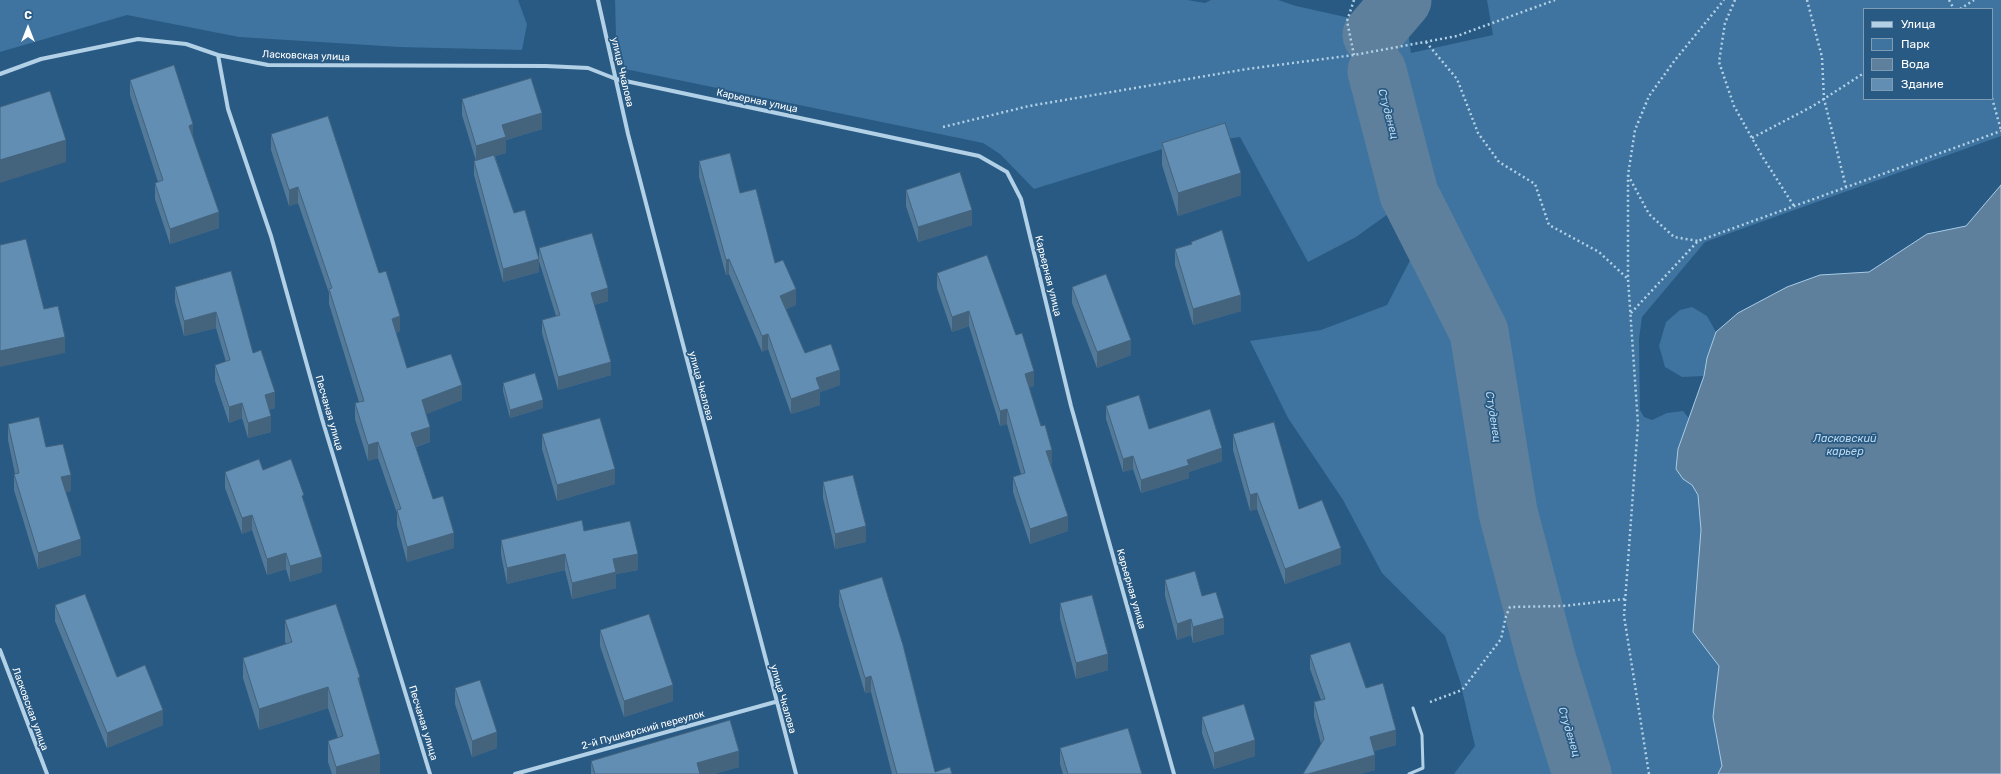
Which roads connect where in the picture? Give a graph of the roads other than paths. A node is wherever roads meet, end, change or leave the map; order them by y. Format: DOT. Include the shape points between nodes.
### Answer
graph roads {
  1 [pos="598,0"];
  2 [pos="218,55"];
  3 [pos="0,74"];
  4 [pos="616,79"];
  5 [pos="0,650"];
  6 [pos="776,702"];
  7 [pos="1413,708"];
  8 [pos="47,774"];
  9 [pos="430,774"];
  10 [pos="515,774"];
  11 [pos="796,774"];
  12 [pos="1174,774"];
  13 [pos="1409,774"];
  1 -- 4 [label="street, улица Чкалова"];
  2 -- 3 [label="street, Ласковская улица" via="186,44 138,39 40,59"];
  2 -- 4 [label="street, Ласковская улица" via="268,65 588,68"];
  2 -- 9 [label="street, Песчаная улица" via="228,110 271,236 322,419"];
  4 -- 6 [label="street, улица Чкалова"];
  4 -- 12 [label="street, Карьерная улица" via="980,156 1007,172 1021,199 1071,406"];
  5 -- 8 [label="street, Ласковская улица"];
  6 -- 10 [label="street, 2-й Пушкарский переулок"];
  6 -- 11 [label="street, улица Чкалова"];
  7 -- 13 [label="lane" via="1422,735 1423,768"];
}
